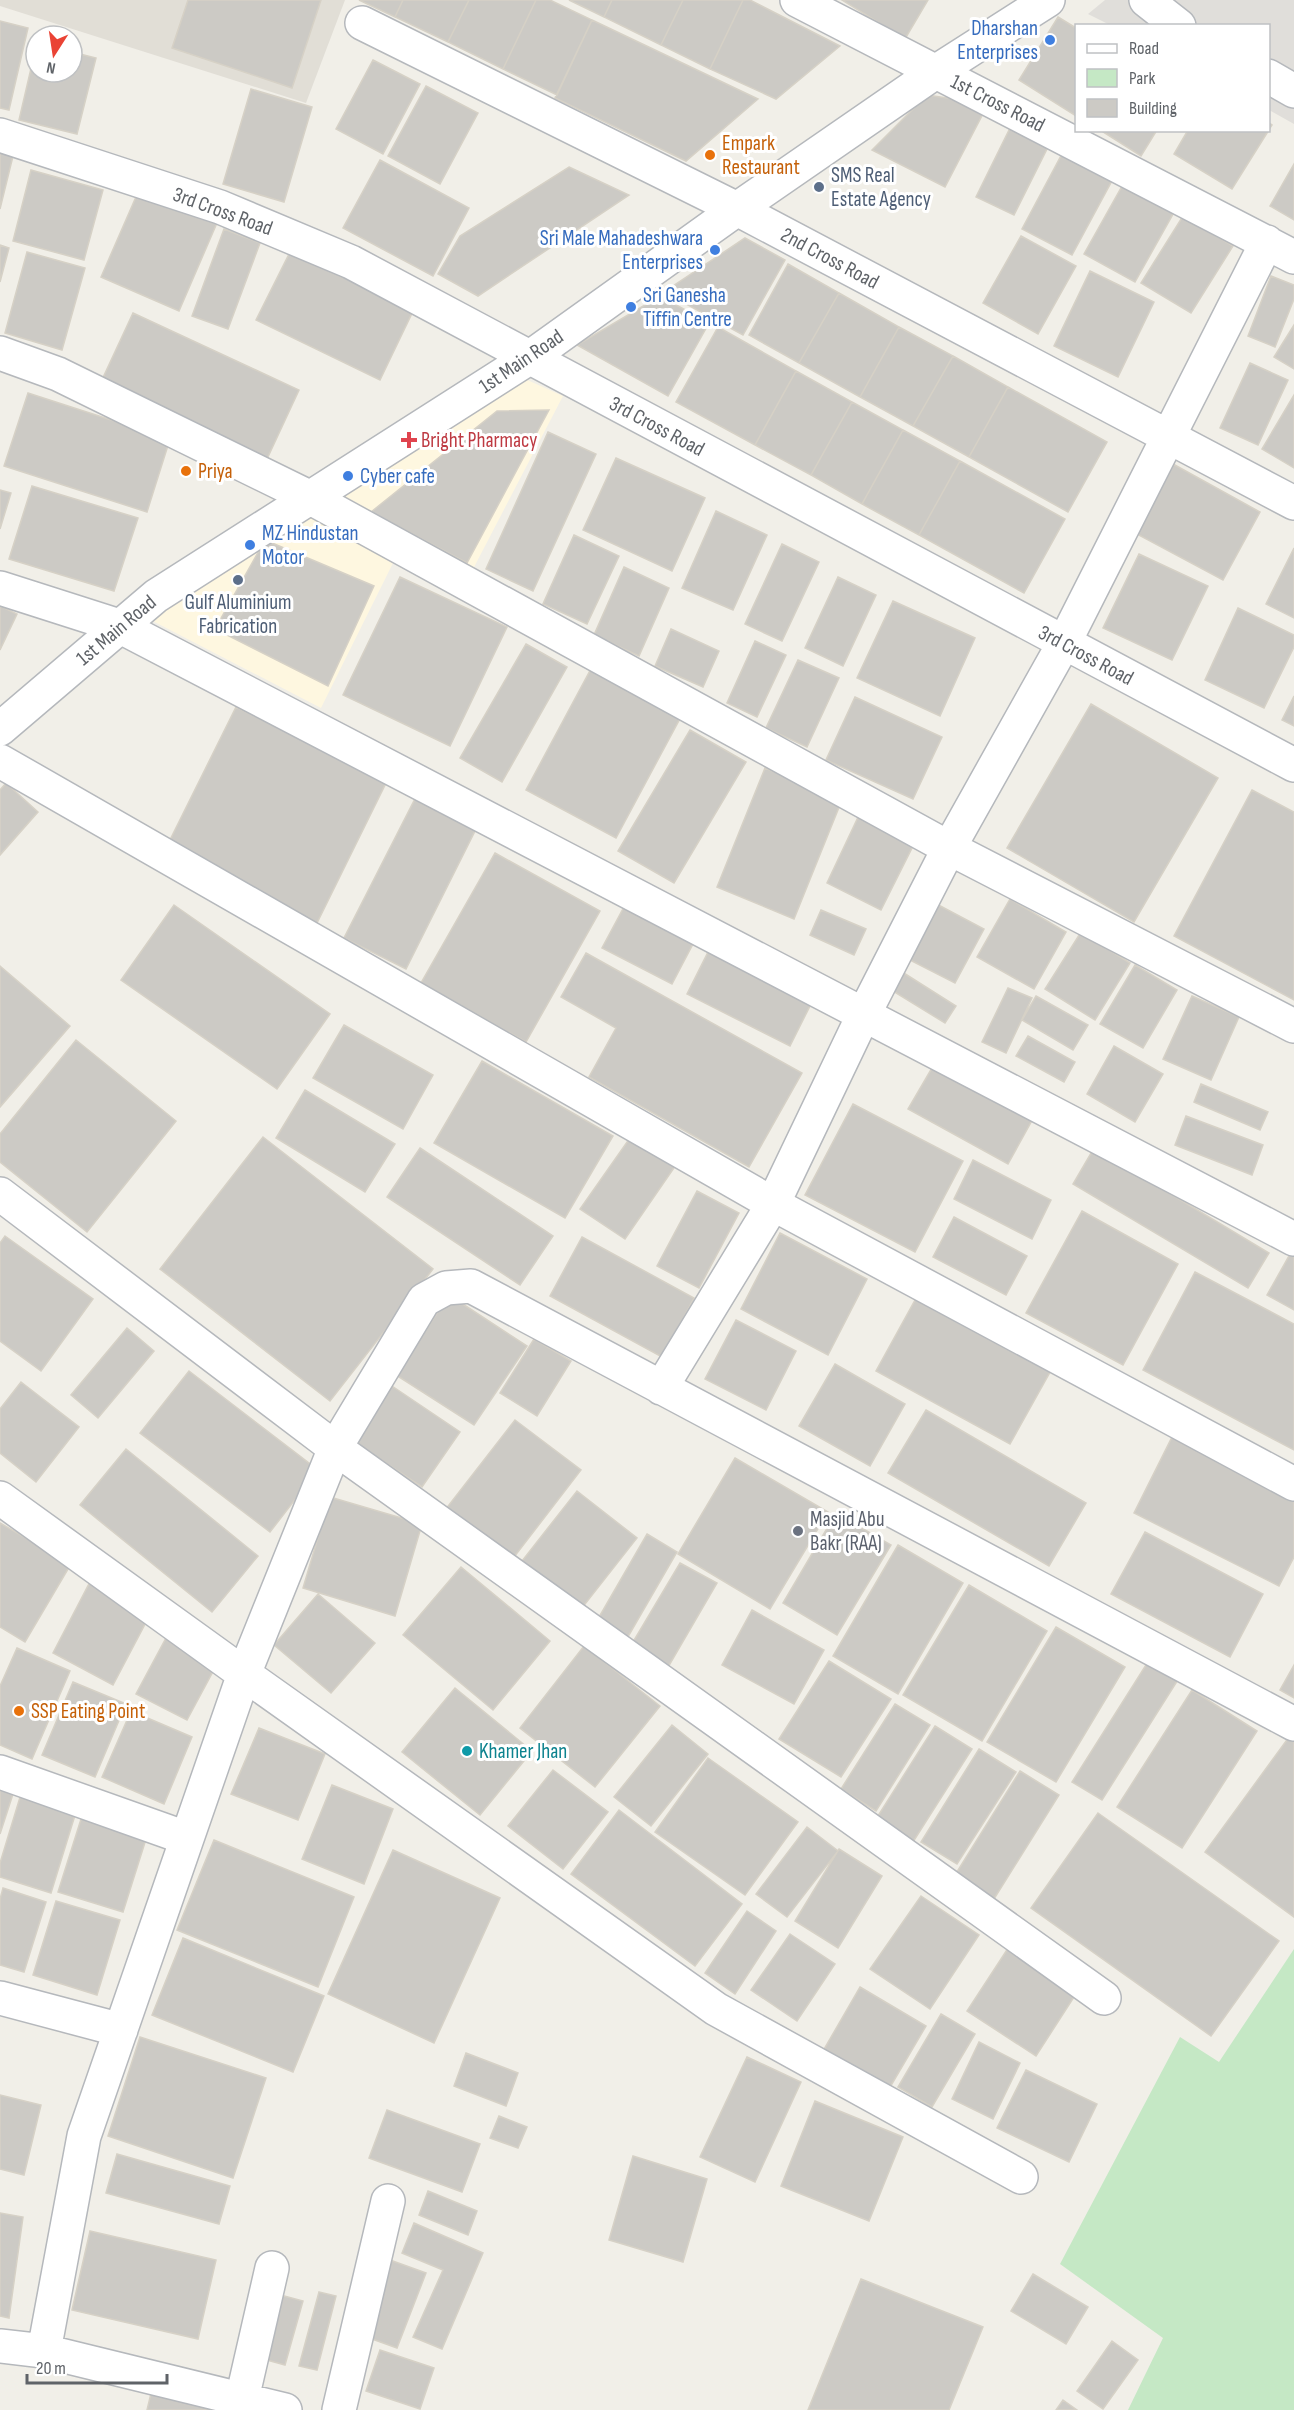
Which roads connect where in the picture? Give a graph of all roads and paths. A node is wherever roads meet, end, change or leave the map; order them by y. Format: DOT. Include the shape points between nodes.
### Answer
graph roads {
  1 [pos="798,0"];
  2 [pos="1048,0"];
  3 [pos="1146,0"];
  4 [pos="362,23"];
  5 [pos="1176,24"];
  6 [pos="938,71"];
  7 [pos="1270,77"];
  8 [pos="1294,91"];
  9 [pos="0,135"];
  10 [pos="737,209"];
  11 [pos="1280,249"];
  12 [pos="0,353"];
  13 [pos="529,358"];
  14 [pos="1168,436"];
  15 [pos="309,497"];
  16 [pos="1294,502"];
  17 [pos="0,588"];
  18 [pos="119,626"];
  19 [pos="1064,643"];
  20 [pos="0,729"];
  21 [pos="0,761"];
  22 [pos="1294,765"];
  23 [pos="949,848"];
  24 [pos="863,1016"];
  25 [pos="1294,1026"];
  26 [pos="0,1194"];
  27 [pos="773,1203"];
  28 [pos="1294,1239"];
  29 [pos="661,1388"];
  30 [pos="335,1448"];
  31 [pos="1294,1484"];
  32 [pos="0,1498"];
  33 [pos="244,1674"];
  34 [pos="1294,1724"];
  35 [pos="0,1772"];
  36 [pos="186,1838"];
  37 [pos="0,1998"];
  38 [pos="1104,1998"];
  39 [pos="121,2030"];
  40 [pos="1021,2177"];
  41 [pos="388,2201"];
  42 [pos="272,2268"];
  43 [pos="0,2346"];
  44 [pos="44,2351"];
  45 [pos="242,2399"];
  46 [pos="285,2410"];
  47 [pos="339,2410"];
  1 -- 6 [label="street, 1st Cross Road"];
  2 -- 6 [label="street, 1st Main Road"];
  3 -- 5 [label="street"];
  4 -- 10 [label="street, 2nd Cross Road"];
  6 -- 10 [label="street, 1st Main Road"];
  6 -- 11 [label="street, 1st Cross Road"];
  7 -- 8 [label="street"];
  9 -- 13 [label="street, 3rd Cross Road" via="220,207 351,262"];
  10 -- 13 [label="street, 1st Main Road"];
  10 -- 14 [label="street, 2nd Cross Road"];
  11 -- 14 [label="street"];
  12 -- 15 [label="street" via="58,374"];
  13 -- 15 [label="street, 1st Main Road"];
  13 -- 19 [label="street, 3rd Cross Road"];
  14 -- 16 [label="street, 2nd Cross Road"];
  14 -- 19 [label="street"];
  15 -- 18 [label="street, 1st Main Road" via="156,596"];
  15 -- 23 [label="street"];
  17 -- 18 [label="street"];
  18 -- 20 [label="street, 1st Main Road"];
  18 -- 24 [label="street"];
  19 -- 22 [label="street, 3rd Cross Road"];
  19 -- 23 [label="street"];
  21 -- 27 [label="street"];
  23 -- 24 [label="street"];
  23 -- 25 [label="street"];
  24 -- 27 [label="street"];
  24 -- 28 [label="street"];
  26 -- 30 [label="street"];
  27 -- 29 [label="street"];
  27 -- 31 [label="street"];
  29 -- 30 [label="street" via="471,1287 446,1288 424,1300"];
  29 -- 34 [label="street"];
  30 -- 33 [label="street"];
  30 -- 38 [label="street"];
  32 -- 33 [label="street"];
  33 -- 36 [label="street"];
  33 -- 40 [label="street" via="716,2009"];
  35 -- 36 [label="street"];
  36 -- 39 [label="street"];
  37 -- 39 [label="street"];
  39 -- 44 [label="street" via="84,2136"];
  41 -- 47 [label="street"];
  42 -- 45 [label="street"];
  43 -- 44 [label="street"];
  44 -- 45 [label="street"];
  45 -- 46 [label="street"];
}
